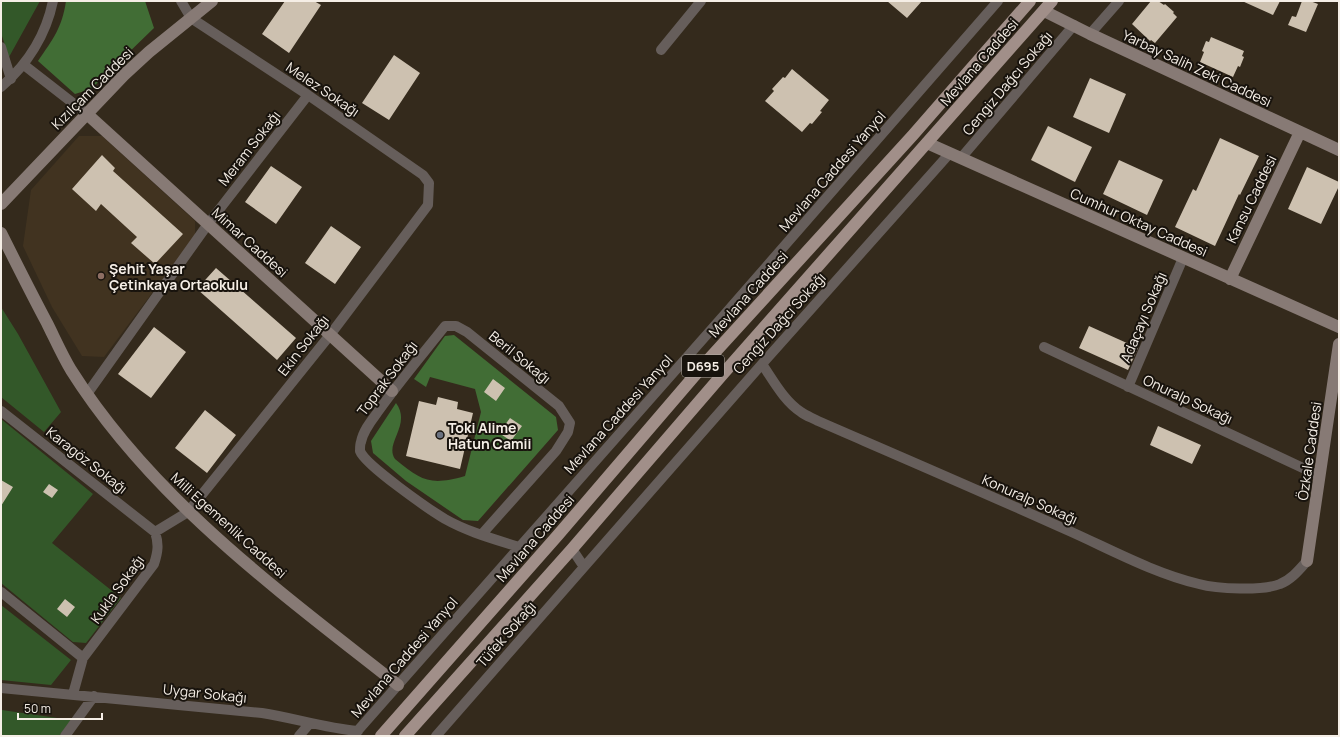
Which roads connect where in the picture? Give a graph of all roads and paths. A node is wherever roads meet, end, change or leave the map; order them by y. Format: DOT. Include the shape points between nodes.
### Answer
graph roads {
  1 [pos="53,1"];
  2 [pos="181,1"];
  3 [pos="212,1"];
  4 [pos="701,1"];
  5 [pos="998,1"];
  6 [pos="1052,1"];
  7 [pos="1119,1"];
  8 [pos="1028,2"];
  9 [pos="1044,10"];
  10 [pos="191,18"];
  11 [pos="1074,26"];
  12 [pos="1090,34"];
  13 [pos="1,48"];
  14 [pos="661,50"];
  15 [pos="24,65"];
  16 [pos="11,79"];
  17 [pos="1,87"];
  18 [pos="308,95"];
  19 [pos="87,114"];
  20 [pos="1300,132"];
  21 [pos="927,143"];
  22 [pos="1339,150"];
  23 [pos="950,153"];
  24 [pos="961,158"];
  25 [pos="429,191"];
  26 [pos="1,204"];
  27 [pos="208,224"];
  28 [pos="1,233"];
  29 [pos="1183,258"];
  30 [pos="1230,279"];
  31 [pos="444,326"];
  32 [pos="1339,327"];
  33 [pos="330,335"];
  34 [pos="1339,344"];
  35 [pos="1044,347"];
  36 [pos="762,364"];
  37 [pos="1128,387"];
  38 [pos="392,391"];
  39 [pos="87,394"];
  40 [pos="1,411"];
  41 [pos="1320,476"];
  42 [pos="188,512"];
  43 [pos="155,532"];
  44 [pos="482,534"];
  45 [pos="519,547"];
  46 [pos="572,549"];
  47 [pos="1307,561"];
  48 [pos="584,567"];
  49 [pos="1,592"];
  50 [pos="83,658"];
  51 [pos="398,685"];
  52 [pos="1,688"];
  53 [pos="73,694"];
  54 [pos="94,696"];
  55 [pos="310,723"];
  56 [pos="355,733"];
  57 [pos="441,734"];
  58 [pos="65,736"];
  59 [pos="298,736"];
  60 [pos="381,736"];
  61 [pos="405,736"];
  1 -- 15 [label="street" via="41,36"];
  2 -- 10 [label="street"];
  3 -- 10 [label="street, Kızılçam Caddesi"];
  4 -- 14 [label="street"];
  5 -- 45 [label="street, Mevlana Caddesi Yanyol"];
  6 -- 9 [label="main road, Mevlana Caddesi / D695"];
  7 -- 12 [label="street"];
  8 -- 60 [label="main road, Mevlana Caddesi / D695" via="913,135 708,360"];
  9 -- 11 [label="street, Yarbay Salih Zeki Caddesi"];
  9 -- 21 [label="main road, Mevlana Caddesi / D695"];
  10 -- 18 [label="street, Melez Sokağı"];
  10 -- 19 [label="street, Kızılçam Caddesi" via="124,75"];
  11 -- 12 [label="street, Yarbay Salih Zeki Caddesi"];
  11 -- 24 [label="street, Cengiz Dağcı Sokağı"];
  12 -- 20 [label="street, Yarbay Salih Zeki Caddesi"];
  13 -- 16 [label="street"];
  15 -- 16 [label="street"];
  15 -- 19 [label="street"];
  16 -- 17 [label="street"];
  18 -- 25 [label="street, Melez Sokağı" via="423,175 429,183"];
  18 -- 27 [label="street, Meram Sokağı"];
  19 -- 26 [label="street, Kızılçam Caddesi"];
  19 -- 27 [label="street, Mimar Caddesi"];
  20 -- 22 [label="street, Yarbay Salih Zeki Caddesi"];
  20 -- 30 [label="street, Kansu Caddesi"];
  21 -- 23 [label="street, Cumhur Oktay Caddesi"];
  21 -- 46 [label="main road, Mevlana Caddesi / D695"];
  23 -- 24 [label="street, Cumhur Oktay Caddesi"];
  23 -- 36 [label="street, Cengiz Dağcı Sokağı"];
  24 -- 29 [label="street, Cumhur Oktay Caddesi"];
  25 -- 33 [label="street, Ekin Sokağı" via="428,205"];
  27 -- 33 [label="street, Mimar Caddesi"];
  27 -- 39 [label="street, Meram Sokağı"];
  28 -- 39 [label="street, Milli Egemenlik Caddesi" via="70,369"];
  29 -- 30 [label="street, Cumhur Oktay Caddesi"];
  29 -- 37 [label="street, Adaçayı Sokağı"];
  30 -- 32 [label="street, Cumhur Oktay Caddesi"];
  31 -- 38 [label="street, Toprak Sokağı"];
  31 -- 44 [label="street, Beril Sokağı" via="456,326 467,332 559,406 570,423 568,432 556,451"];
  33 -- 38 [label="street, Mimar Caddesi"];
  33 -- 42 [label="street, Ekin Sokağı"];
  34 -- 41 [label="street, Özkale Caddesi"];
  35 -- 37 [label="street, Onuralp Sokağı"];
  36 -- 47 [label="street, Konuralp Sokağı" via="783,394 802,412 1150,568 1199,584 1233,588 1265,587 1289,580"];
  36 -- 48 [label="street, Cengiz Dağcı Sokağı"];
  37 -- 41 [label="street, Onuralp Sokağı"];
  38 -- 44 [label="street, Toprak Sokağı" via="363,435 360,451 371,464 421,503 446,519"];
  39 -- 42 [label="street, Milli Egemenlik Caddesi" via="147,469"];
  40 -- 43 [label="street, Karagöz Sokağı"];
  41 -- 47 [label="street, Özkale Caddesi"];
  42 -- 43 [label="street"];
  42 -- 51 [label="street, Milli Egemenlik Caddesi" via="252,568"];
  43 -- 50 [label="street, Kukla Sokağı" via="158,553 154,564"];
  44 -- 45 [label="street"];
  45 -- 51 [label="street, Mevlana Caddesi Yanyol"];
  46 -- 48 [label="street"];
  46 -- 61 [label="main road, Mevlana Caddesi / D695"];
  48 -- 57 [label="street, Tüfek Sokağı"];
  49 -- 50 [label="street"];
  50 -- 53 [label="street, Kukla Sokağı"];
  51 -- 56 [label="street, Mevlana Caddesi Yanyol"];
  52 -- 53 [label="street, Uygar Sokağı"];
  53 -- 54 [label="street, Uygar Sokağı"];
  54 -- 55 [label="street, Uygar Sokağı" via="262,713"];
  54 -- 58 [label="street"];
  55 -- 56 [label="street, Uygar Sokağı"];
  55 -- 59 [label="street"];
}
